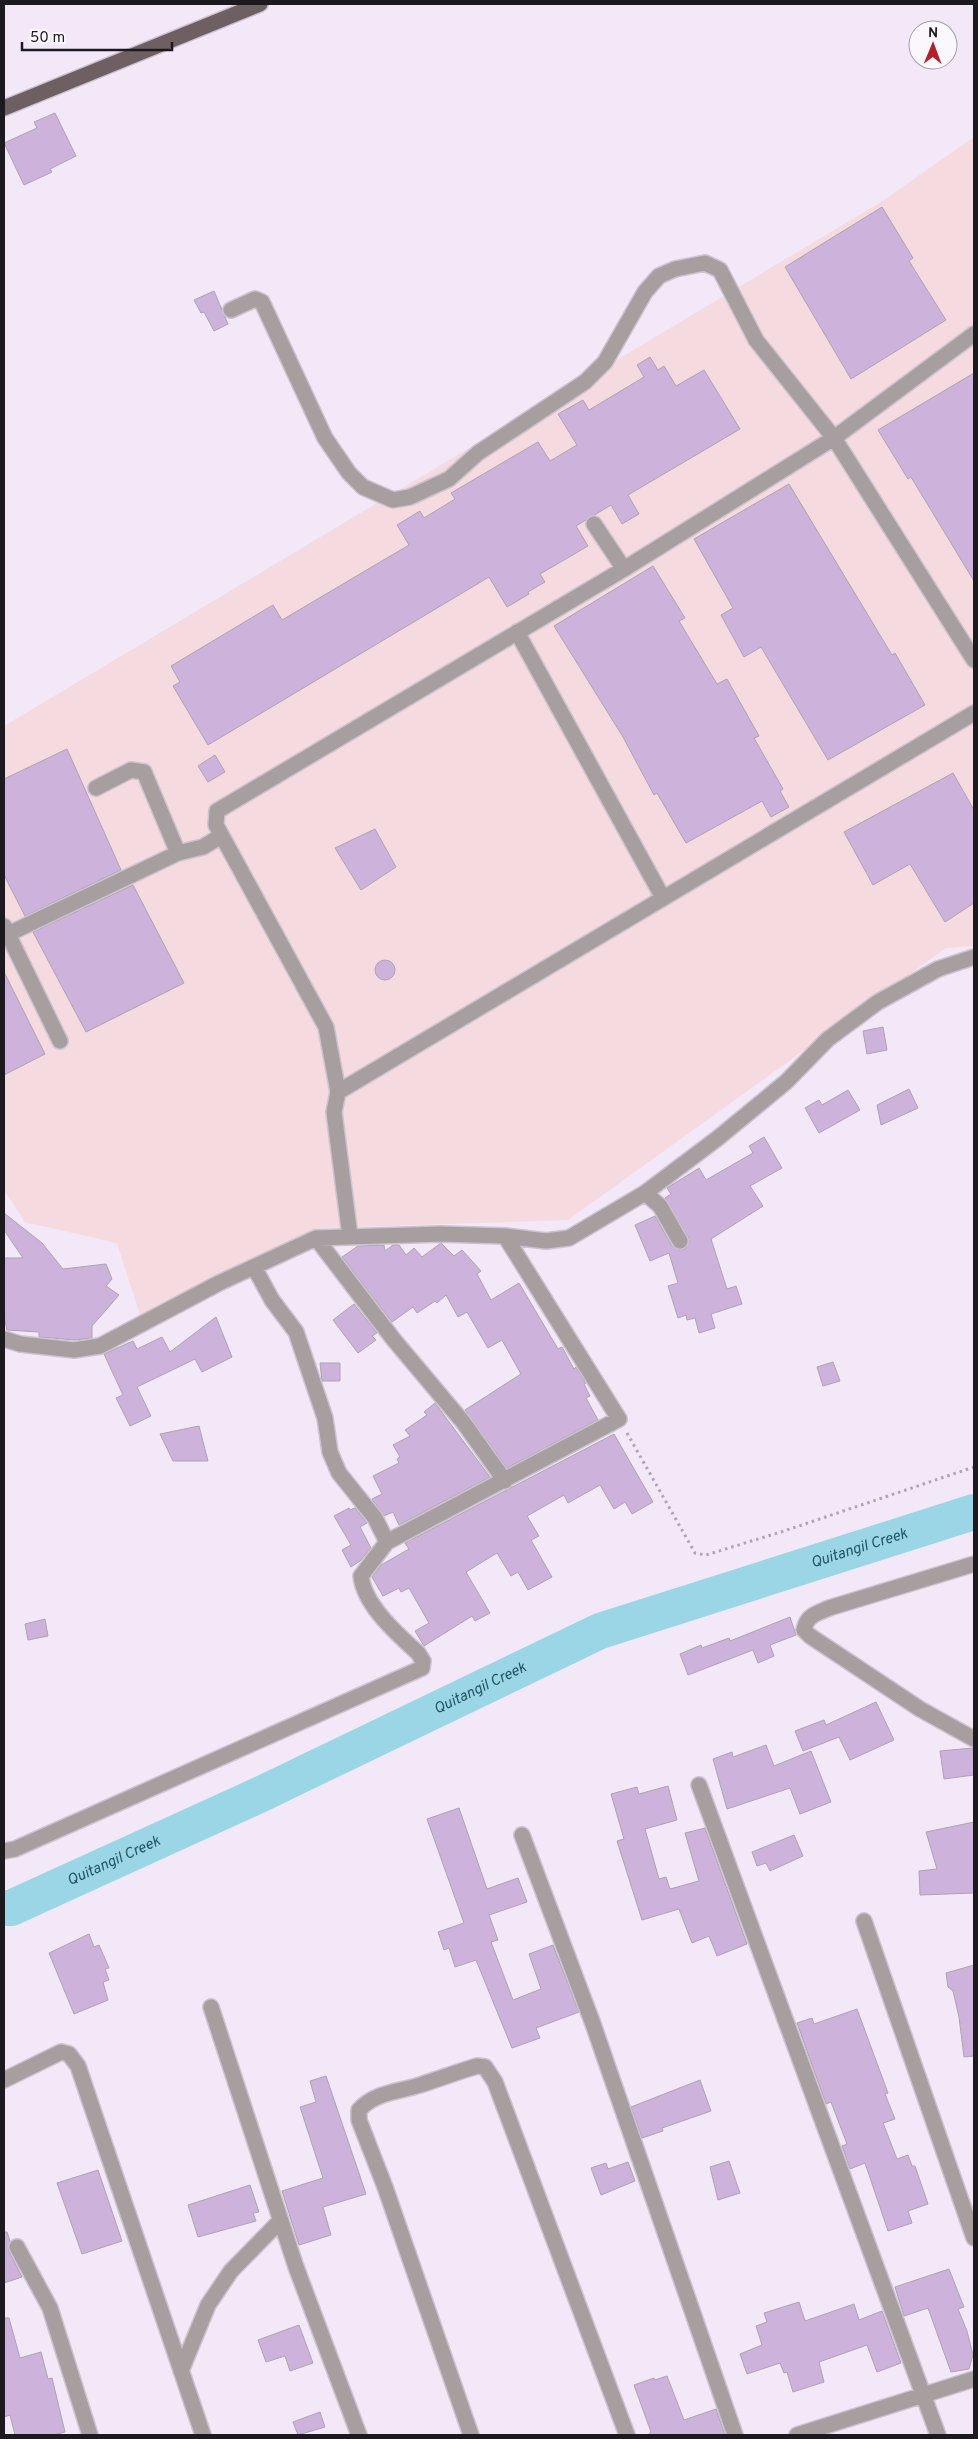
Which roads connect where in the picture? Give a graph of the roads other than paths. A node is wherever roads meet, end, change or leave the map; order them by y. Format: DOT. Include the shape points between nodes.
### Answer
graph roads {
  1 [pos="260,4"];
  2 [pos="4,108"];
  3 [pos="231,310"];
  4 [pos="974,334"];
  5 [pos="834,438"];
  6 [pos="594,524"];
  7 [pos="624,569"];
  8 [pos="518,632"];
  9 [pos="974,660"];
  10 [pos="974,713"];
  11 [pos="96,788"];
  12 [pos="221,836"];
  13 [pos="178,853"];
  14 [pos="663,898"];
  15 [pos="5,932"];
  16 [pos="974,957"];
  17 [pos="60,1041"];
  18 [pos="338,1092"];
  19 [pos="645,1193"];
  20 [pos="350,1236"];
  21 [pos="505,1236"];
  22 [pos="316,1238"];
  23 [pos="680,1241"];
  24 [pos="254,1267"];
  25 [pos="4,1339"];
  26 [pos="505,1480"];
  27 [pos="387,1542"];
  28 [pos="974,1564"];
  29 [pos="974,1739"];
  30 [pos="699,1785"];
  31 [pos="522,1835"];
  32 [pos="4,1851"];
  33 [pos="864,1921"];
  34 [pos="211,2007"];
  35 [pos="4,2080"];
  36 [pos="281,2220"];
  37 [pos="974,2238"];
  38 [pos="17,2247"];
  39 [pos="181,2371"];
  40 [pos="974,2379"];
  41 [pos="922,2397"];
  42 [pos="804,2434"];
  43 [pos="90,2435"];
  44 [pos="203,2435"];
  45 [pos="359,2435"];
  46 [pos="470,2435"];
  47 [pos="627,2435"];
  48 [pos="735,2435"];
  49 [pos="938,2435"];
  1 -- 2 [label="main road"];
  3 -- 5 [label="street" via="255,299 262,302 325,438 363,487 393,500 410,497 449,479 478,453 585,382 604,362 659,276 705,263 720,270 756,340"];
  4 -- 5 [label="street"];
  5 -- 7 [label="street"];
  5 -- 9 [label="street"];
  6 -- 7 [label="street"];
  7 -- 8 [label="street"];
  8 -- 12 [label="street" via="217,811 216,825"];
  8 -- 14 [label="street"];
  10 -- 14 [label="street"];
  11 -- 13 [label="street" via="131,770 144,772"];
  12 -- 13 [label="street" via="203,847"];
  12 -- 18 [label="street" via="326,1027"];
  13 -- 15 [label="street"];
  14 -- 18 [label="street"];
  15 -- 17 [label="street"];
  16 -- 19 [label="street" via="938,969 878,1002 828,1039 786,1082 718,1138"];
  18 -- 20 [label="street" via="334,1112"];
  19 -- 21 [label="street" via="569,1238 546,1241"];
  19 -- 23 [label="street" via="660,1206"];
  20 -- 21 [label="street"];
  20 -- 22 [label="street"];
  21 -- 26 [label="street" via="619,1419"];
  22 -- 24 [label="street"];
  22 -- 26 [label="street" via="394,1340 463,1422"];
  24 -- 25 [label="street" via="100,1346 74,1350"];
  24 -- 27 [label="street" via="272,1300 296,1332 322,1408 330,1452 339,1473 375,1518"];
  26 -- 27 [label="street"];
  27 -- 32 [label="street" via="362,1576 362,1587 376,1608 418,1653 423,1661 422,1668 120,1804"];
  28 -- 29 [label="street" via="828,1608 810,1616 804,1630 920,1709"];
  30 -- 41 [label="street"];
  31 -- 48 [label="street" via="593,2024"];
  33 -- 37 [label="street"];
  34 -- 36 [label="street"];
  35 -- 39 [label="street" via="61,2052 69,2054 78,2066"];
  36 -- 39 [label="street" via="231,2271 208,2305"];
  36 -- 45 [label="street"];
  38 -- 43 [label="street" via="50,2308"];
  39 -- 44 [label="street"];
  40 -- 41 [label="street"];
  41 -- 42 [label="street"];
  41 -- 49 [label="street"];
  46 -- 47 [label="street" via="359,2120 359,2110 366,2102 383,2094 477,2066 485,2067 495,2082"];
}
